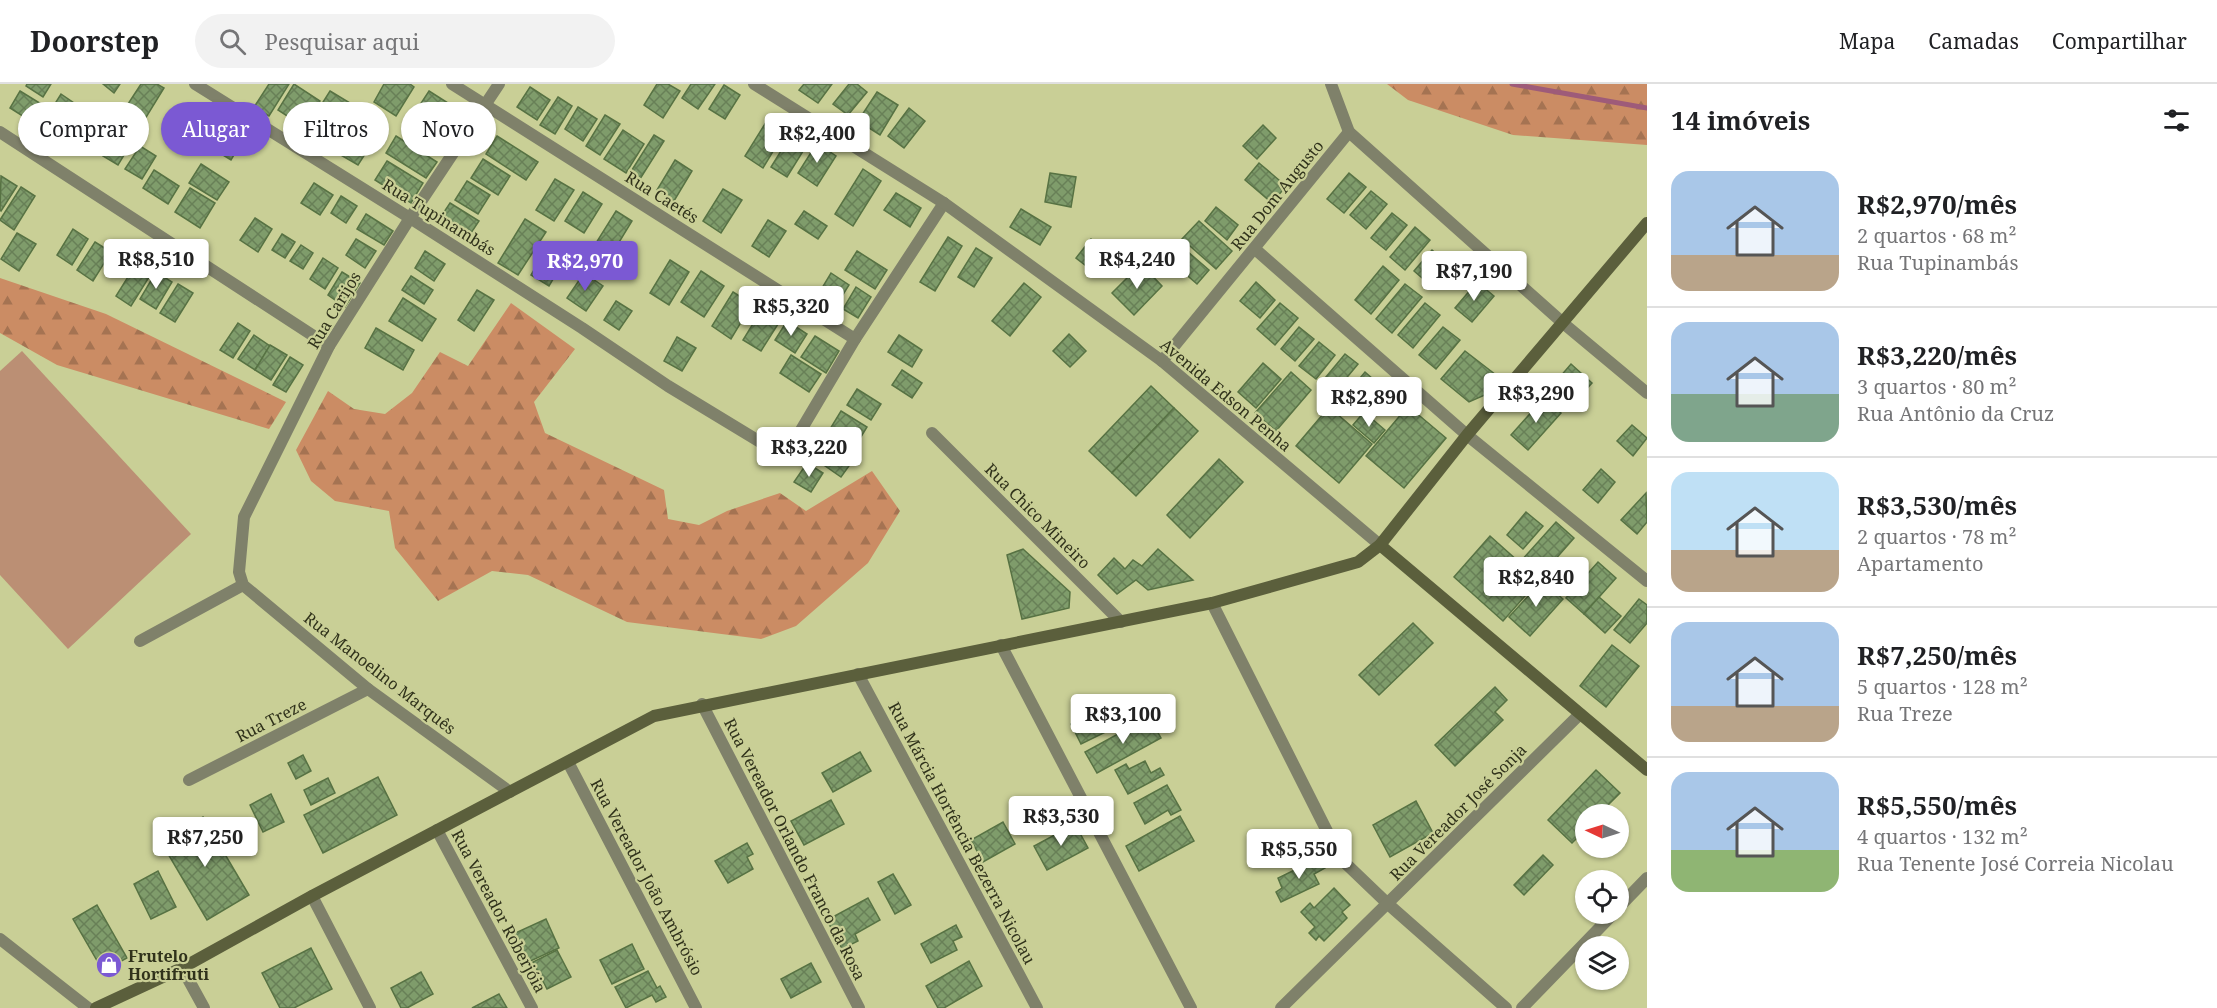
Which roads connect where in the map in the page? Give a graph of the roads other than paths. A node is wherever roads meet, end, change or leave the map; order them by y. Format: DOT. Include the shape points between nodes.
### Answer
graph roads {
  1 [pos="195,84"];
  2 [pos="452,84"];
  3 [pos="499,84"];
  4 [pos="754,84"];
  5 [pos="1331,84"];
  6 [pos="480,102"];
  7 [pos="487,102"];
  8 [pos="496,112"];
  9 [pos="0,132"];
  10 [pos="1348,132"];
  11 [pos="452,156"];
  12 [pos="944,203"];
  13 [pos="411,218"];
  14 [pos="1647,223"];
  15 [pos="1255,249"];
  16 [pos="1563,323"];
  17 [pos="855,339"];
  18 [pos="329,346"];
  19 [pos="1162,362"];
  20 [pos="1647,393"];
  21 [pos="932,433"];
  22 [pos="1467,435"];
  23 [pos="1380,545"];
  24 [pos="1647,581"];
  25 [pos="243,585"];
  26 [pos="1212,603"];
  27 [pos="1121,622"];
  28 [pos="140,641"];
  29 [pos="1001,645"];
  30 [pos="858,674"];
  31 [pos="368,689"];
  32 [pos="702,704"];
  33 [pos="1580,714"];
  34 [pos="568,762"];
  35 [pos="1647,771"];
  36 [pos="189,780"];
  37 [pos="510,792"];
  38 [pos="437,830"];
  39 [pos="1647,878"];
  40 [pos="312,896"];
  41 [pos="1629,897"];
  42 [pos="1388,904"];
  43 [pos="1603,924"];
  44 [pos="0,939"];
  45 [pos="182,968"];
  46 [pos="88,1008"];
  47 [pos="96,1008"];
  48 [pos="204,1008"];
  49 [pos="370,1008"];
  50 [pos="532,1008"];
  51 [pos="696,1008"];
  52 [pos="859,1008"];
  53 [pos="1037,1008"];
  54 [pos="1191,1008"];
  55 [pos="1281,1008"];
  56 [pos="1506,1008"];
  57 [pos="1522,1008"];
  1 -- 13 [label="street, Rua Tupinambás"];
  2 -- 6 [label="street, Rua Caetés"];
  3 -- 7 [label="street, Rua Carijos"];
  4 -- 12 [label="street, Avenida Edson Penha"];
  5 -- 10 [label="street"];
  8 -- 17 [label="street, Rua Caetés"];
  9 -- 18 [label="street"];
  10 -- 15 [label="street, Rua Dom Augusto"];
  10 -- 16 [label="street"];
  11 -- 13 [label="street, Rua Carijos"];
  12 -- 17 [label="street"];
  12 -- 19 [label="street, Avenida Edson Penha"];
  13 -- 17 [label="street, Rua Tupinambás" via="668,386 785,457"];
  13 -- 18 [label="street, Rua Carijos"];
  14 -- 16 [label="street"];
  15 -- 19 [label="street, Rua Dom Augusto"];
  15 -- 22 [label="street"];
  16 -- 20 [label="street"];
  16 -- 22 [label="street"];
  18 -- 25 [label="street, Rua Carijos" via="244,517 239,572"];
  19 -- 23 [label="street, Avenida Edson Penha"];
  21 -- 27 [label="street, Rua Chico Mineiro"];
  22 -- 23 [label="street"];
  22 -- 24 [label="street"];
  23 -- 26 [label="street" via="1358,562"];
  23 -- 33 [label="street, Avenida Edson Penha"];
  25 -- 28 [label="street"];
  25 -- 31 [label="street, Rua Manoelino Marquês"];
  26 -- 27 [label="street"];
  26 -- 42 [label="street" via="1341,859"];
  27 -- 29 [label="street"];
  29 -- 30 [label="street"];
  29 -- 54 [label="street"];
  30 -- 32 [label="street"];
  30 -- 53 [label="street, Rua Márcia Hortência Bezerra Nicolau"];
  31 -- 36 [label="street, Rua Treze"];
  31 -- 37 [label="street, Rua Manoelino Marquês"];
  32 -- 34 [label="street" via="654,716"];
  32 -- 52 [label="street, Rua Vereador Orlando Franco da Rosa"];
  33 -- 35 [label="street, Avenida Edson Penha"];
  33 -- 42 [label="street, Rua Vereador José Sonja"];
  34 -- 37 [label="street"];
  34 -- 51 [label="street, Rua Vereador João Ambrósio"];
  37 -- 38 [label="street"];
  38 -- 40 [label="street"];
  38 -- 50 [label="street, Rua Vereador Roberjóia"];
  39 -- 41 [label="street"];
  40 -- 45 [label="street"];
  40 -- 49 [label="street"];
  42 -- 55 [label="street, Rua Vereador José Sonja"];
  42 -- 56 [label="street"];
  43 -- 57 [label="street"];
  44 -- 46 [label="street"];
  45 -- 47 [label="street"];
  45 -- 48 [label="street"];
}
